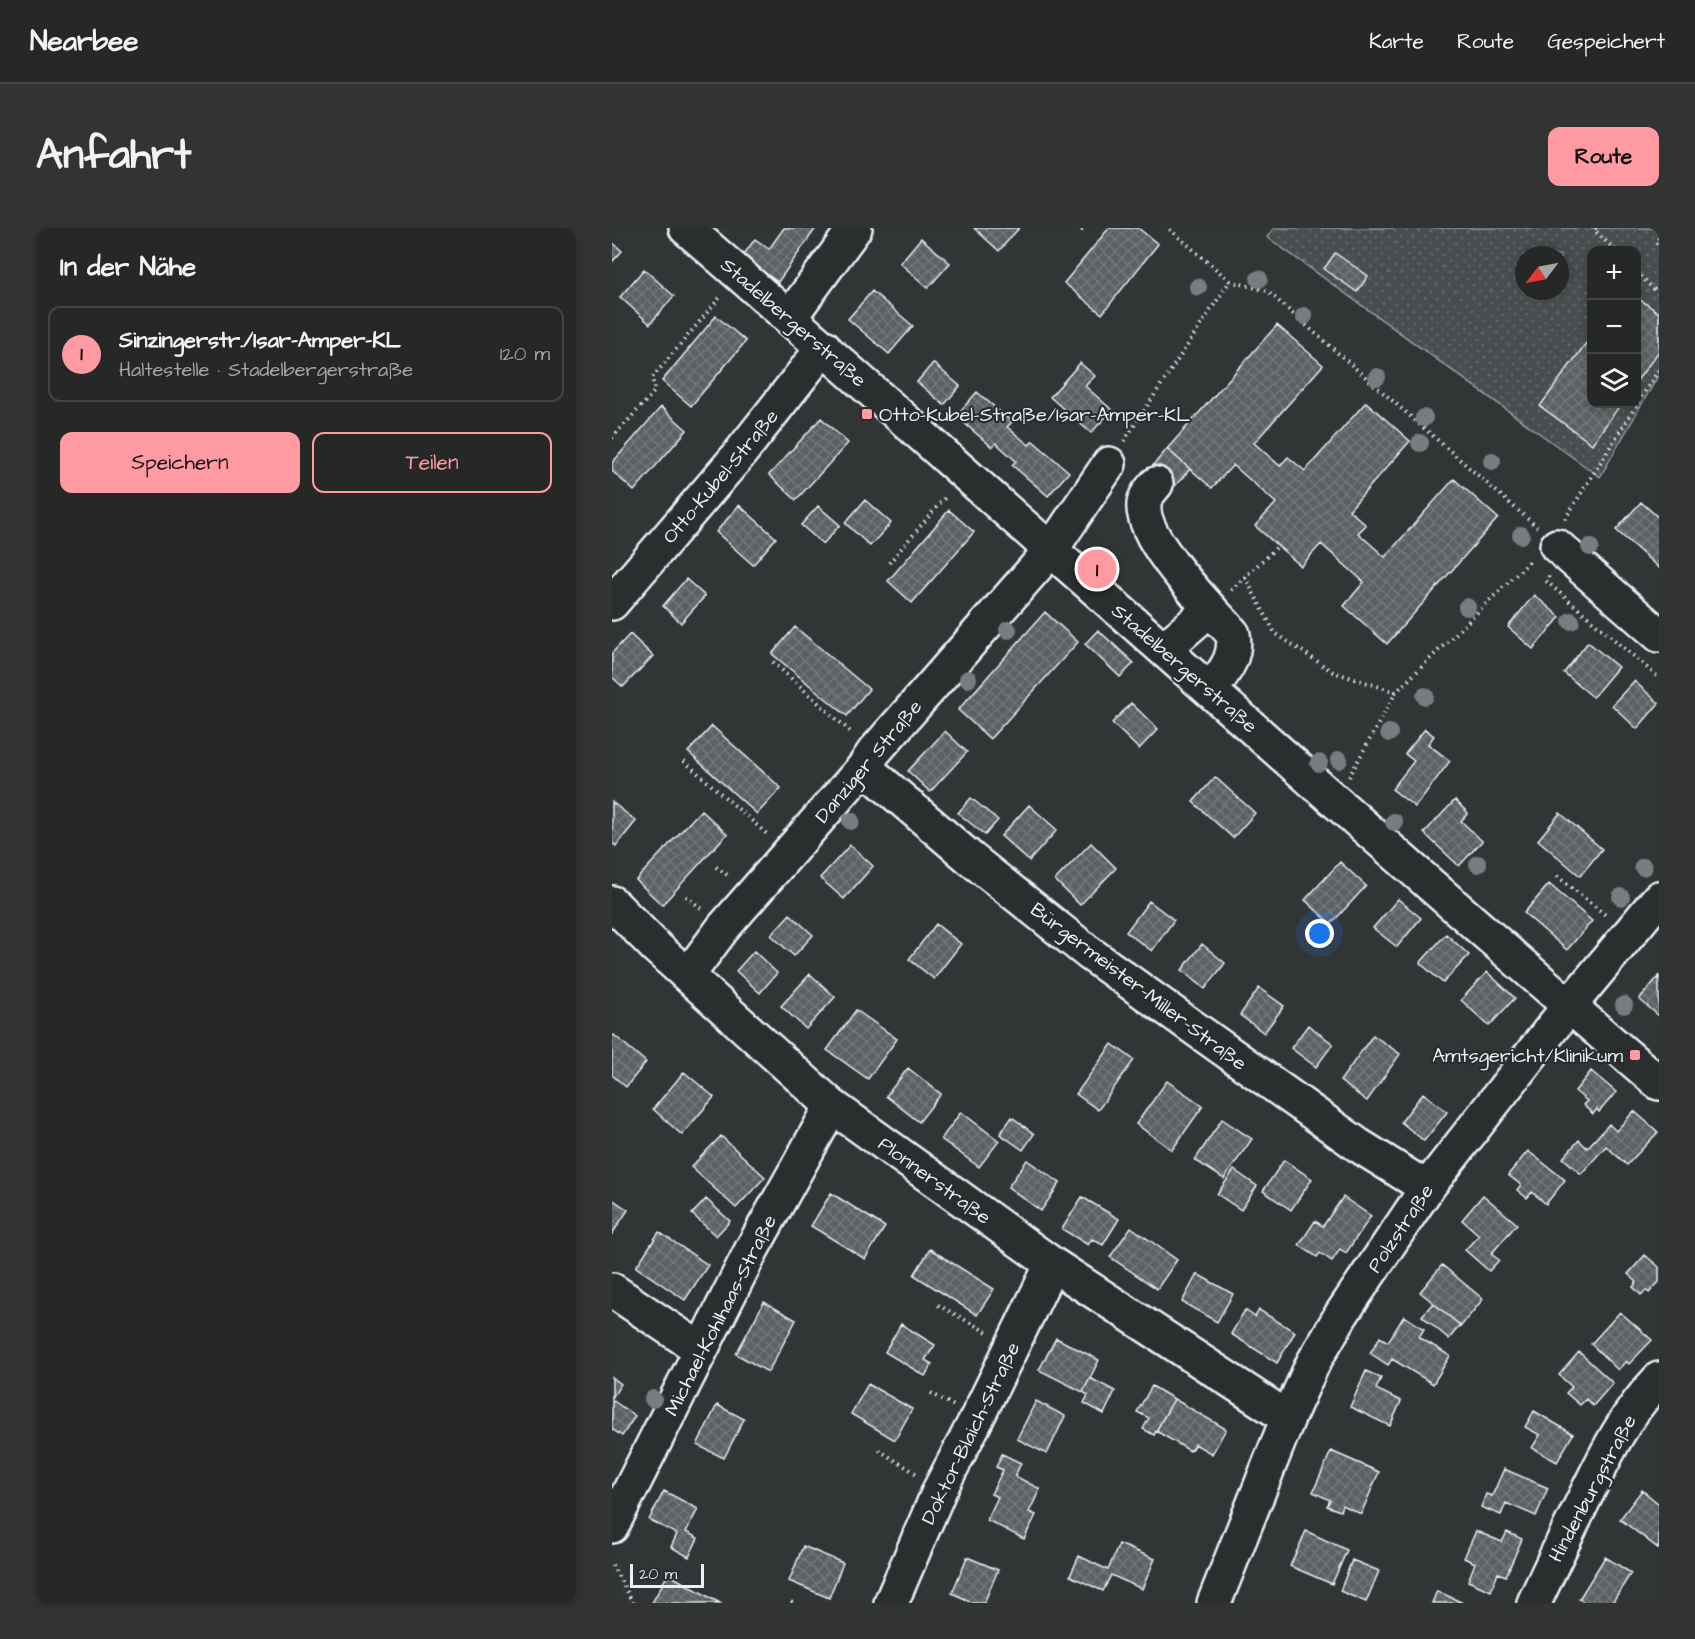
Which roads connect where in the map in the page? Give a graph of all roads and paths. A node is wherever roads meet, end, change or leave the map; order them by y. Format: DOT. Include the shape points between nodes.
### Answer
graph roads {
  1 [pos="686,228"];
  2 [pos="855,228"];
  3 [pos="1168,228"];
  4 [pos="1596,228"];
  5 [pos="1659,238"];
  6 [pos="1611,246"];
  7 [pos="1659,246"];
  8 [pos="739,274"];
  9 [pos="1641,277"];
  10 [pos="1230,281"];
  11 [pos="1659,294"];
  12 [pos="790,317"];
  13 [pos="824,347"];
  14 [pos="1659,369"];
  15 [pos="612,438"];
  16 [pos="1109,464"];
  17 [pos="965,473"];
  18 [pos="1156,484"];
  19 [pos="1554,543"];
  20 [pos="1278,546"];
  21 [pos="1051,550"];
  22 [pos="889,562"];
  23 [pos="1245,577"];
  24 [pos="612,603"];
  25 [pos="1210,609"];
  26 [pos="1659,635"];
  27 [pos="1164,649"];
  28 [pos="773,663"];
  29 [pos="1211,690"];
  30 [pos="1396,692"];
  31 [pos="869,759"];
  32 [pos="684,761"];
  33 [pos="1336,801"];
  34 [pos="789,853"];
  35 [pos="1557,876"];
  36 [pos="1659,898"];
  37 [pos="612,903"];
  38 [pos="1629,933"];
  39 [pos="688,975"];
  40 [pos="1569,1006"];
  41 [pos="1659,1083"];
  42 [pos="832,1106"];
  43 [pos="1427,1188"];
  44 [pos="1052,1264"];
  45 [pos="612,1290"];
  46 [pos="938,1305"];
  47 [pos="1012,1345"];
  48 [pos="700,1349"];
  49 [pos="1659,1378"];
  50 [pos="1288,1418"];
  51 [pos="879,1450"];
  52 [pos="940,1489"];
  53 [pos="612,1526"];
  54 [pos="612,1565"];
  55 [pos="633,1603"];
  56 [pos="891,1603"];
  57 [pos="1214,1603"];
  58 [pos="1534,1603"];
  1 -- 8 [label="street, Stadelbergerstraße"];
  2 -- 12 [label="street"];
  3 -- 10 [label="path"];
  4 -- 6 [label="path"];
  5 -- 7 [label="path"];
  8 -- 12 [label="street, Stadelbergerstraße"];
  8 -- 15 [label="path" via="652,378 655,391"];
  9 -- 11 [label="path"];
  10 -- 16 [label="path"];
  10 -- 19 [label="path" via="1267,291"];
  12 -- 13 [label="street, Stadelbergerstraße"];
  13 -- 17 [label="street, Stadelbergerstraße"];
  13 -- 24 [label="street, Otto-Kubel-Straße" via="738,456"];
  14 -- 19 [label="path"];
  16 -- 21 [label="street, Danziger Straße"];
  17 -- 21 [label="street, Stadelbergerstraße"];
  17 -- 22 [label="path"];
  18 -- 25 [label="street" via="1144,504 1145,519 1155,542"];
  19 -- 26 [label="street"];
  19 -- 30 [label="path"];
  20 -- 23 [label="path"];
  21 -- 27 [label="street, Stadelbergerstraße"];
  21 -- 31 [label="street, Danziger Straße"];
  23 -- 25 [label="path"];
  23 -- 30 [label="path" via="1275,633 1333,672"];
  25 -- 27 [label="street"];
  25 -- 29 [label="street" via="1233,634 1235,647"];
  27 -- 29 [label="street, Stadelbergerstraße"];
  28 -- 31 [label="path"];
  29 -- 33 [label="street, Stadelbergerstraße"];
  30 -- 33 [label="path"];
  31 -- 34 [label="street, Danziger Straße"];
  31 -- 43 [label="street, Bürgermeister-Miller-Straße" via="970,858 1089,953 1358,1145"];
  32 -- 34 [label="path"];
  33 -- 40 [label="street, Stadelbergerstraße"];
  34 -- 39 [label="street, Danziger Straße" via="723,928"];
  35 -- 38 [label="path"];
  36 -- 38 [label="street, Polzstraße"];
  37 -- 39 [label="street, Plonnerstraße"];
  38 -- 40 [label="street, Polzstraße"];
  39 -- 42 [label="street, Plonnerstraße"];
  40 -- 41 [label="street, Stadelbergerstraße"];
  40 -- 43 [label="street, Polzstraße"];
  42 -- 44 [label="street, Plonnerstraße"];
  42 -- 48 [label="street, Michael-Kohlhaas-Straße"];
  43 -- 50 [label="street, Polzstraße" via="1341,1316 1313,1363"];
  44 -- 47 [label="street, Doktor-Blaich-Straße"];
  44 -- 50 [label="street, Plonnerstraße"];
  45 -- 48 [label="street"];
  46 -- 47 [label="path"];
  47 -- 52 [label="street, Doktor-Blaich-Straße"];
  48 -- 53 [label="street, Michael-Kohlhaas-Straße"];
  49 -- 58 [label="street, Hindenburgstraße" via="1610,1447"];
  50 -- 57 [label="street, Polzstraße"];
  51 -- 52 [label="path"];
  52 -- 56 [label="street, Doktor-Blaich-Straße"];
  54 -- 55 [label="path"];
}
